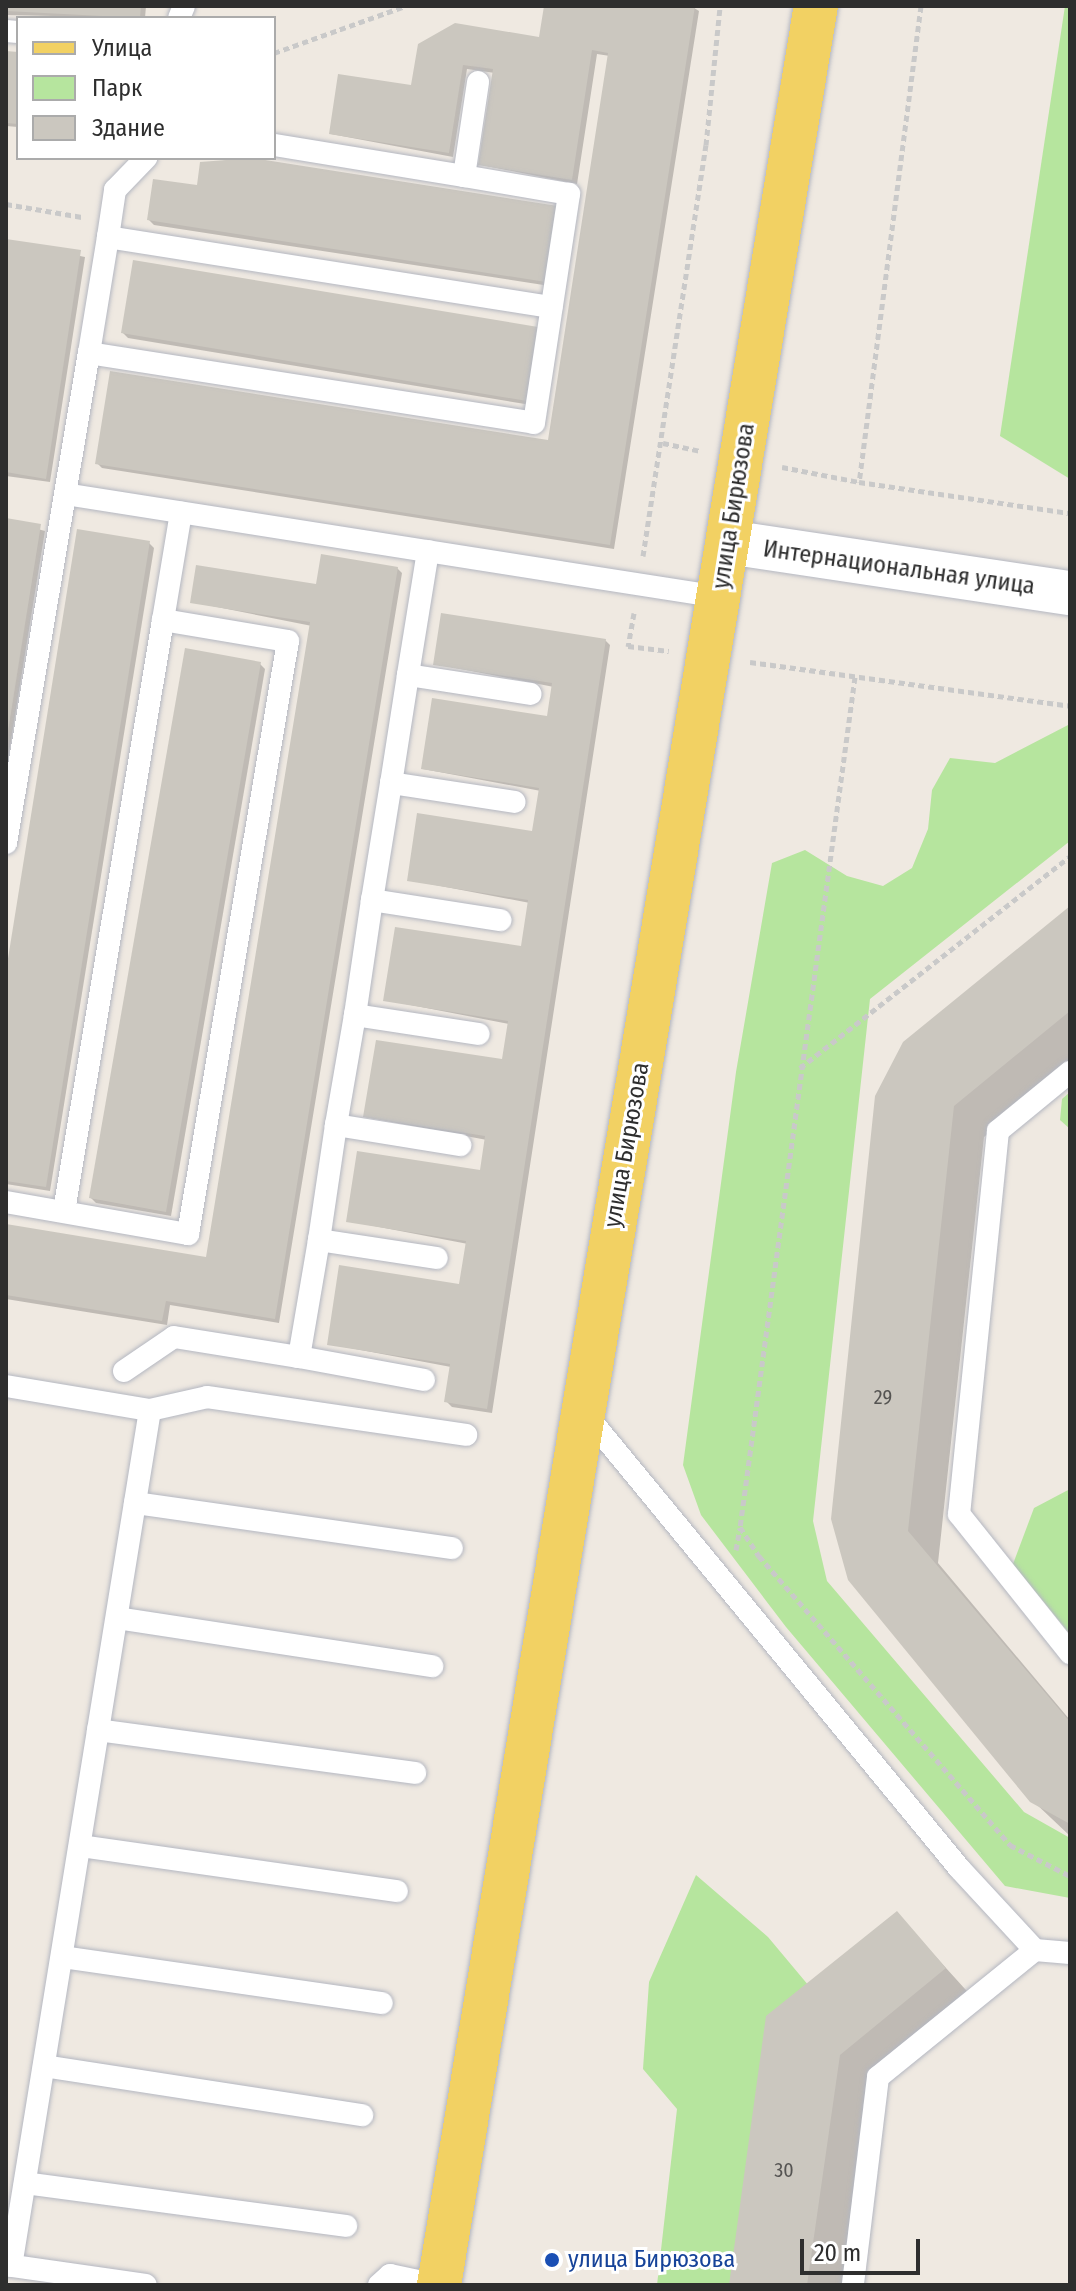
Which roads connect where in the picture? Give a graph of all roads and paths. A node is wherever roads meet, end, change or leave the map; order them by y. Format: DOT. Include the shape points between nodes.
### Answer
graph roads {
  1 [pos="405,6"];
  2 [pos="720,6"];
  3 [pos="816,6"];
  4 [pos="921,6"];
  5 [pos="276,52"];
  6 [pos="478,82"];
  7 [pos="276,145"];
  8 [pos="144,160"];
  9 [pos="464,176"];
  10 [pos="6,204"];
  11 [pos="109,230"];
  12 [pos="552,307"];
  13 [pos="89,353"];
  14 [pos="663,443"];
  15 [pos="65,494"];
  16 [pos="181,512"];
  17 [pos="1070,513"];
  18 [pos="728,542"];
  19 [pos="428,551"];
  20 [pos="1070,593"];
  21 [pos="719,597"];
  22 [pos="163,620"];
  23 [pos="710,656"];
  24 [pos="408,675"];
  25 [pos="855,677"];
  26 [pos="531,694"];
  27 [pos="1070,706"];
  28 [pos="391,783"];
  29 [pos="515,802"];
  30 [pos="6,843"];
  31 [pos="1070,856"];
  32 [pos="372,900"];
  33 [pos="500,920"];
  34 [pos="355,1015"];
  35 [pos="479,1034"];
  36 [pos="800,1068"];
  37 [pos="1070,1072"];
  38 [pos="336,1125"];
  39 [pos="460,1145"];
  40 [pos="6,1202"];
  41 [pos="64,1211"];
  42 [pos="319,1240"];
  43 [pos="437,1258"];
  44 [pos="299,1357"];
  45 [pos="124,1371"];
  46 [pos="424,1380"];
  47 [pos="6,1386"];
  48 [pos="150,1410"];
  49 [pos="582,1410"];
  50 [pos="466,1435"];
  51 [pos="135,1503"];
  52 [pos="452,1548"];
  53 [pos="117,1618"];
  54 [pos="1070,1653"];
  55 [pos="432,1666"];
  56 [pos="98,1730"];
  57 [pos="415,1773"];
  58 [pos="80,1846"];
  59 [pos="1070,1876"];
  60 [pos="397,1891"];
  61 [pos="1035,1950"];
  62 [pos="1070,1953"];
  63 [pos="62,1957"];
  64 [pos="382,2003"];
  65 [pos="44,2066"];
  66 [pos="362,2115"];
  67 [pos="25,2183"];
  68 [pos="346,2226"];
  69 [pos="9,2265"];
  70 [pos="41,2278"];
  71 [pos="146,2285"];
  72 [pos="379,2285"];
  73 [pos="438,2285"];
  74 [pos="853,2285"];
  1 -- 5 [label="path"];
  2 -- 14 [label="path" via="706,145"];
  3 -- 18 [label="main road, улица Бирюзова"];
  4 -- 17 [label="path" via="859,482"];
  6 -- 9 [label="lane"];
  7 -- 9 [label="lane"];
  8 -- 11 [label="lane" via="115,190"];
  9 -- 12 [label="lane" via="569,194"];
  10 -- 11 [label="path"];
  11 -- 12 [label="lane"];
  11 -- 13 [label="lane"];
  12 -- 13 [label="lane" via="534,423"];
  13 -- 15 [label="lane"];
  15 -- 16 [label="lane"];
  15 -- 30 [label="lane"];
  16 -- 19 [label="lane"];
  16 -- 22 [label="lane"];
  18 -- 20 [label="main road, Интернациональная улица"];
  18 -- 21 [label="main road, улица Бирюзова"];
  19 -- 21 [label="lane"];
  19 -- 24 [label="lane"];
  21 -- 23 [label="main road, улица Бирюзова"];
  22 -- 41 [label="lane"];
  22 -- 41 [label="lane" via="288,641 188,1234"];
  23 -- 25 [label="path"];
  23 -- 49 [label="main road, улица Бирюзова"];
  24 -- 26 [label="lane"];
  24 -- 28 [label="lane"];
  25 -- 27 [label="path"];
  25 -- 36 [label="path"];
  28 -- 29 [label="lane"];
  28 -- 32 [label="lane"];
  31 -- 36 [label="path"];
  32 -- 33 [label="lane"];
  32 -- 34 [label="lane"];
  34 -- 35 [label="lane"];
  34 -- 38 [label="lane"];
  36 -- 59 [label="path" via="740,1527 759,1556 1010,1845"];
  37 -- 54 [label="lane" via="998,1131 959,1514"];
  38 -- 39 [label="lane"];
  38 -- 42 [label="lane"];
  40 -- 41 [label="lane"];
  42 -- 43 [label="lane"];
  42 -- 44 [label="lane"];
  44 -- 45 [label="lane" via="174,1337"];
  44 -- 46 [label="lane"];
  47 -- 48 [label="lane"];
  48 -- 50 [label="lane" via="207,1397"];
  48 -- 51 [label="lane"];
  49 -- 61 [label="lane" via="959,1868"];
  49 -- 73 [label="main road, улица Бирюзова"];
  51 -- 52 [label="lane"];
  51 -- 53 [label="lane"];
  53 -- 55 [label="lane"];
  53 -- 56 [label="lane"];
  56 -- 57 [label="lane"];
  56 -- 58 [label="lane"];
  58 -- 60 [label="lane"];
  58 -- 63 [label="lane"];
  61 -- 62 [label="lane"];
  61 -- 74 [label="lane" via="878,2077"];
  63 -- 64 [label="lane"];
  63 -- 65 [label="lane"];
  65 -- 66 [label="lane"];
  65 -- 67 [label="lane"];
  67 -- 68 [label="lane"];
  67 -- 69 [label="lane"];
  69 -- 70 [label="lane"];
  70 -- 71 [label="lane"];
  72 -- 73 [label="lane" via="390,2275"];
}
